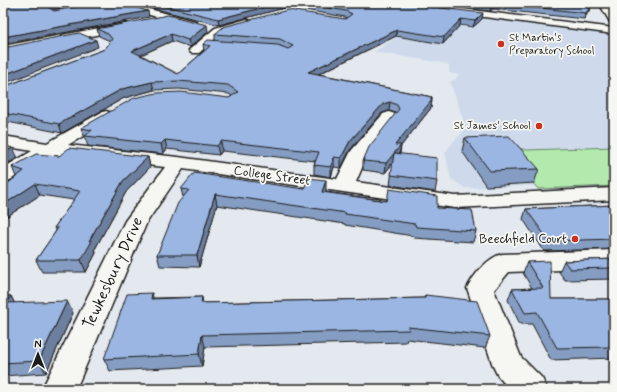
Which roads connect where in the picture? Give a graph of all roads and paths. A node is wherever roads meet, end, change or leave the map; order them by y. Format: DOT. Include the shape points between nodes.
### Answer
graph roads {
  1 [pos="115,3"];
  2 [pos="604,3"];
  3 [pos="442,10"];
  4 [pos="169,18"];
  5 [pos="257,19"];
  6 [pos="614,20"];
  7 [pos="219,30"];
  8 [pos="614,31"];
  9 [pos="82,34"];
  10 [pos="105,44"];
  11 [pos="3,50"];
  12 [pos="195,50"];
  13 [pos="116,110"];
  14 [pos="389,117"];
  15 [pos="3,141"];
  16 [pos="51,149"];
  17 [pos="178,163"];
  18 [pos="3,176"];
  19 [pos="344,186"];
  20 [pos="614,194"];
  21 [pos="614,259"];
  22 [pos="59,389"];
  23 [pos="530,389"];
  1 -- 4 [label="street"];
  2 -- 6 [label="main road"];
  3 -- 8 [label="street"];
  4 -- 7 [label="street"];
  4 -- 9 [label="street"];
  5 -- 7 [label="street"];
  7 -- 12 [label="street"];
  9 -- 10 [label="street"];
  9 -- 11 [label="street"];
  13 -- 16 [label="street"];
  14 -- 19 [label="street" via="358,155"];
  15 -- 16 [label="street, College Street"];
  16 -- 17 [label="street, College Street"];
  16 -- 18 [label="street"];
  17 -- 19 [label="street, College Street"];
  17 -- 22 [label="street, Tewkesbury Drive" via="136,221"];
  19 -- 20 [label="street, College Street" via="455,202"];
  21 -- 23 [label="street" via="502,263 480,288 509,366"];
}
